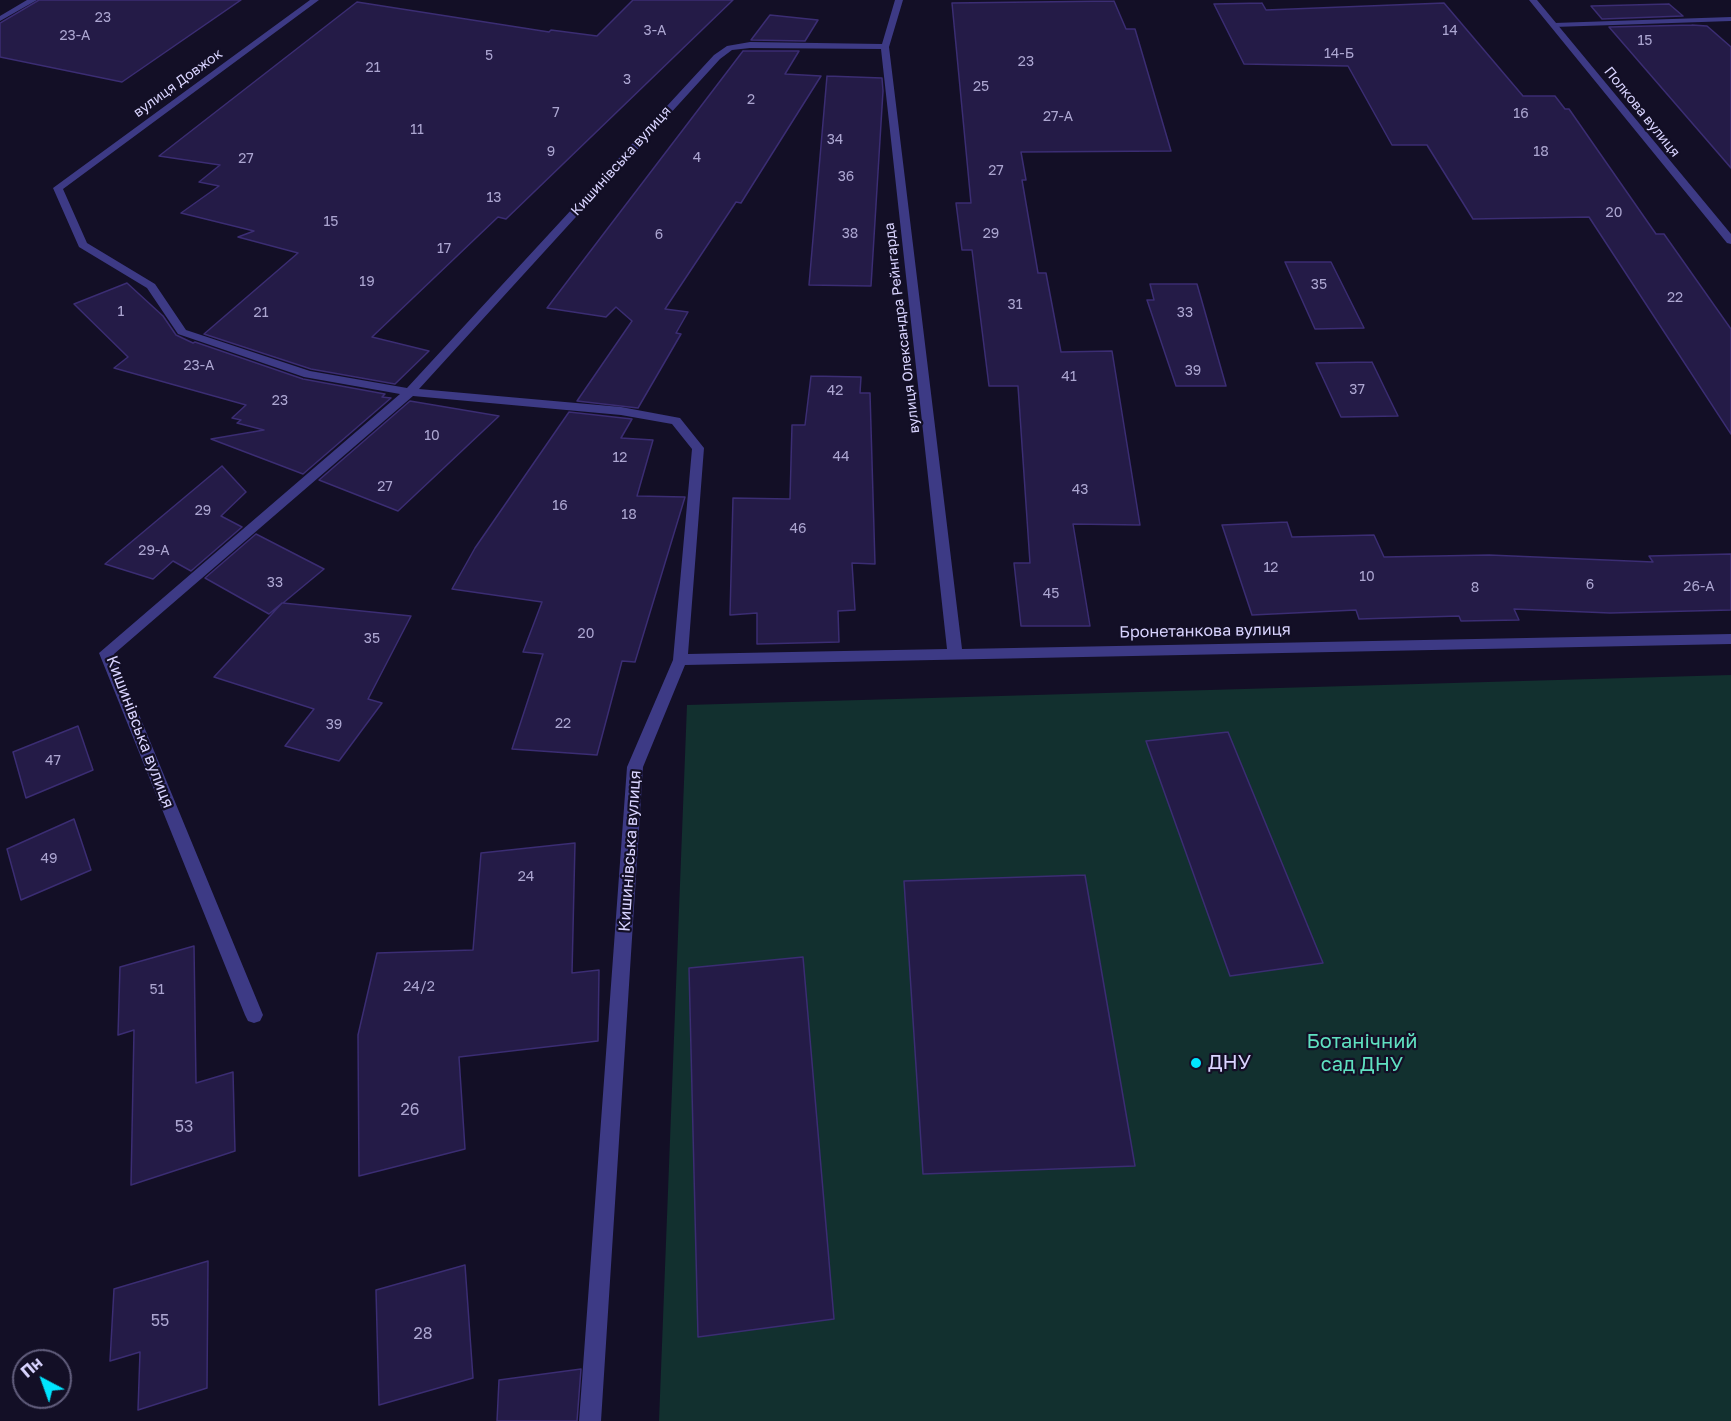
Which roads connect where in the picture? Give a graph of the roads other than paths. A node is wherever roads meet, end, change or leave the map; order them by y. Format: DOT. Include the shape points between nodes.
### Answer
graph roads {
  1 [pos="33,0"];
  2 [pos="315,0"];
  3 [pos="899,0"];
  4 [pos="1533,0"];
  5 [pos="0,19"];
  6 [pos="1731,19"];
  7 [pos="1554,25"];
  8 [pos="885,47"];
  9 [pos="1731,241"];
  10 [pos="410,392"];
  11 [pos="1731,639"];
  12 [pos="954,654"];
  13 [pos="680,660"];
  14 [pos="254,1015"];
  15 [pos="590,1421"];
  1 -- 5 [label="street"];
  2 -- 10 [label="street, вулиця Довжок" via="58,188 83,244 151,286 182,332 308,374"];
  3 -- 8 [label="street, вулиця Олександра Рейнгарда"];
  4 -- 7 [label="street, Полкова вулиця"];
  6 -- 7 [label="street"];
  7 -- 9 [label="street, Полкова вулиця"];
  8 -- 10 [label="street, Кишинівська вулиця" via="750,45 730,48 717,57"];
  8 -- 12 [label="street, вулиця Олександра Рейнгарда"];
  10 -- 13 [label="street, Кишинівська вулиця" via="621,411 676,422 698,448"];
  10 -- 14 [label="street, Кишинівська вулиця" via="106,653"];
  11 -- 12 [label="street, Бронетанкова вулиця"];
  12 -- 13 [label="street, Бронетанкова вулиця"];
  13 -- 15 [label="street, Кишинівська вулиця" via="635,767"];
}
